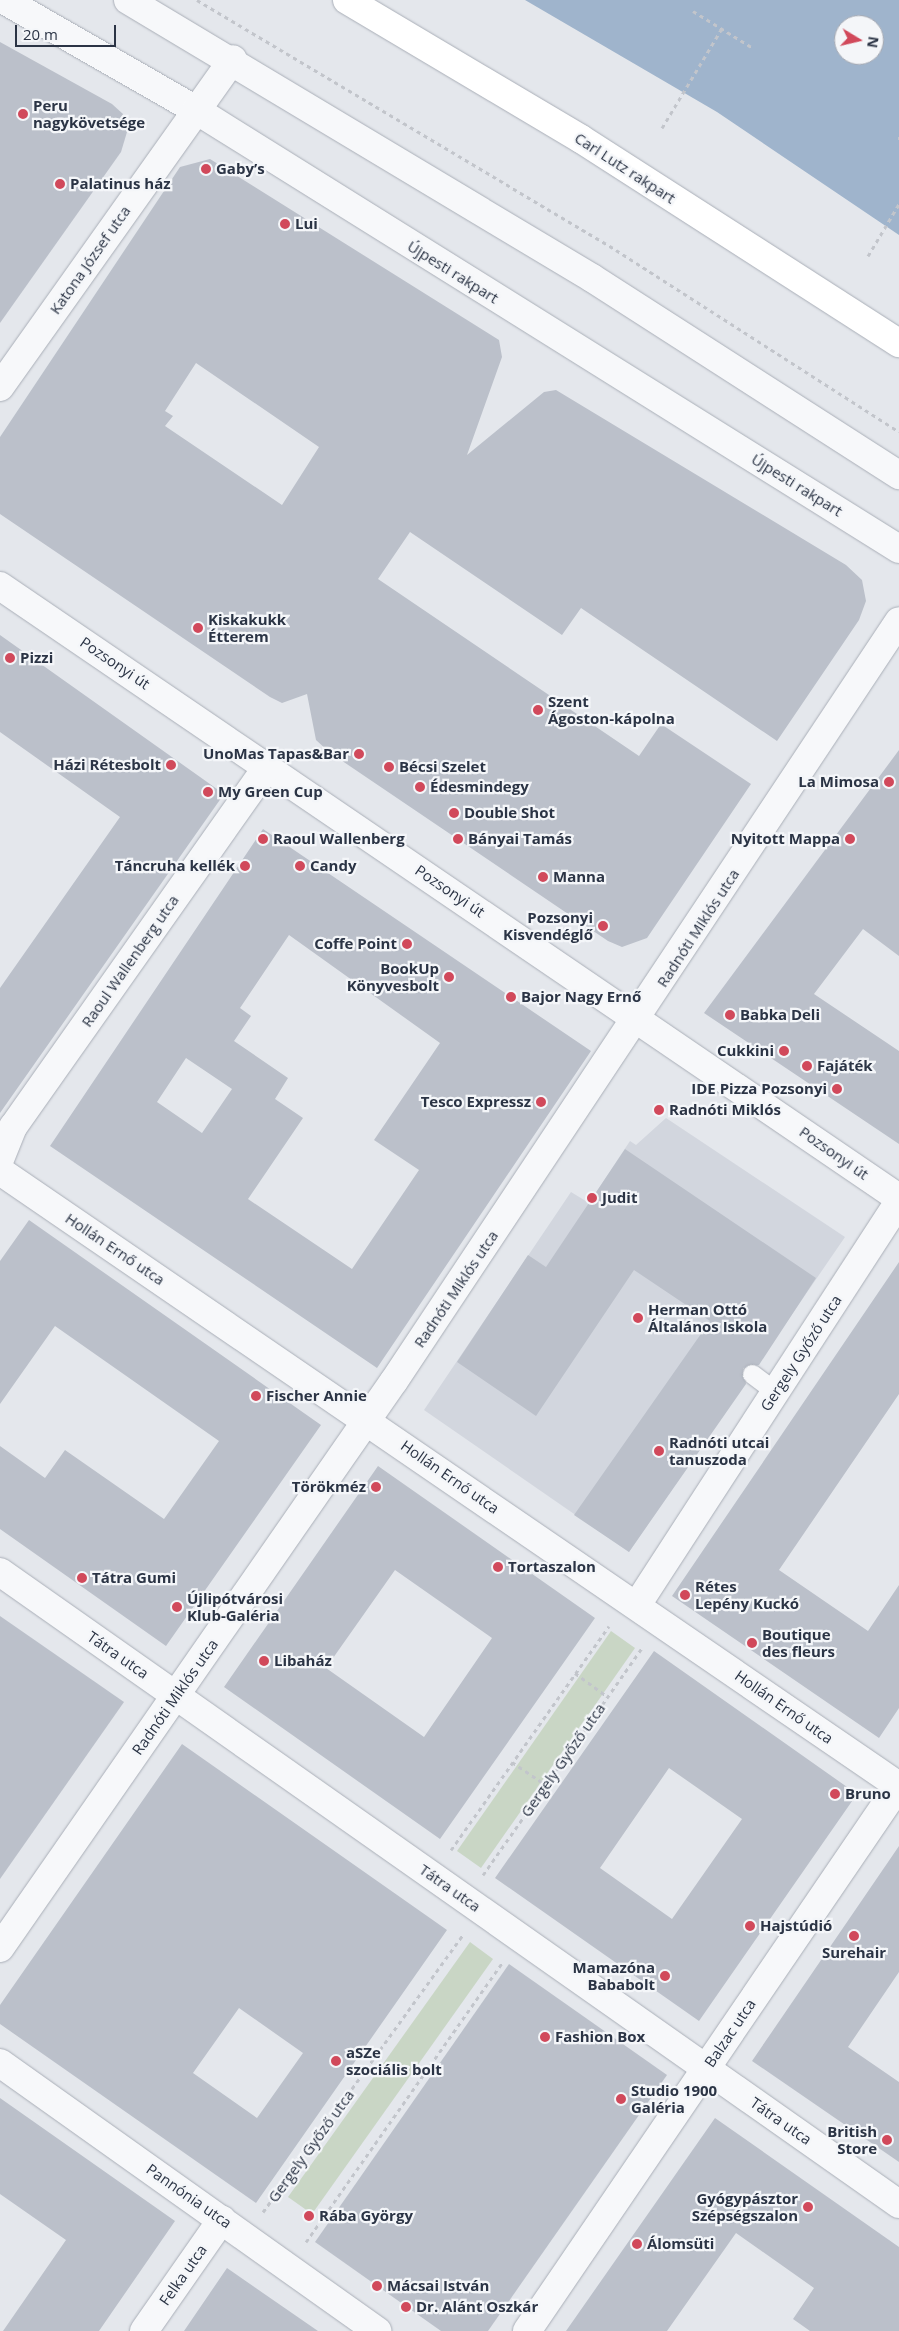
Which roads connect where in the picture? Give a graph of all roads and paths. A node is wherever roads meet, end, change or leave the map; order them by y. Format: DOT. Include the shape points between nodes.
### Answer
graph roads {
  1 [pos="4,0"];
  2 [pos="128,0"];
  3 [pos="198,0"];
  4 [pos="347,0"];
  5 [pos="693,11"];
  6 [pos="722,28"];
  7 [pos="753,48"];
  8 [pos="233,59"];
  9 [pos="196,110"];
  10 [pos="662,128"];
  11 [pos="899,204"];
  12 [pos="868,256"];
  13 [pos="899,343"];
  14 [pos="0,387"];
  15 [pos="899,432"];
  16 [pos="899,475"];
  17 [pos="899,548"];
  18 [pos="0,586"];
  19 [pos="899,621"];
  20 [pos="268,766"];
  21 [pos="638,1018"];
  22 [pos="0,1159"];
  23 [pos="0,1171"];
  24 [pos="899,1200"];
  25 [pos="752,1374"];
  26 [pos="776,1392"];
  27 [pos="367,1420"];
  28 [pos="0,1572"];
  29 [pos="632,1602"];
  30 [pos="660,1621"];
  31 [pos="575,1673"];
  32 [pos="176,1696"];
  33 [pos="608,1697"];
  34 [pos="512,1762"];
  35 [pos="546,1785"];
  36 [pos="899,1785"];
  37 [pos="433,1876"];
  38 [pos="473,1905"];
  39 [pos="519,1938"];
  40 [pos="0,1948"];
  41 [pos="0,2063"];
  42 [pos="706,2068"];
  43 [pos="899,2204"];
  44 [pos="222,2219"];
  45 [pos="246,2236"];
  46 [pos="289,2266"];
  47 [pos="144,2331"];
  48 [pos="377,2331"];
  49 [pos="527,2331"];
  1 -- 9 [label="street, Újpesti rakpart"];
  2 -- 8 [label="street"];
  3 -- 15 [label="path" via="590,234"];
  4 -- 13 [label="main road, Carl Lutz rakpart" via="581,139"];
  5 -- 6 [label="path"];
  6 -- 7 [label="path"];
  6 -- 10 [label="path"];
  8 -- 9 [label="street, Katona József utca"];
  8 -- 16 [label="street" via="592,278"];
  9 -- 14 [label="street, Katona József utca"];
  9 -- 17 [label="street, Újpesti rakpart"];
  11 -- 12 [label="path"];
  18 -- 20 [label="street, Pozsonyi út"];
  19 -- 21 [label="street, Radnóti Miklós utca"];
  20 -- 21 [label="street, Pozsonyi út"];
  20 -- 22 [label="street, Raoul Wallenberg utca" via="13,1127"];
  21 -- 24 [label="street, Pozsonyi út"];
  21 -- 27 [label="street, Radnóti Miklós utca"];
  23 -- 27 [label="street, Hollán Ernő utca"];
  24 -- 26 [label="street, Gergely Győző utca"];
  25 -- 26 [label="lane"];
  26 -- 29 [label="street, Gergely Győző utca"];
  27 -- 29 [label="street, Hollán Ernő utca"];
  27 -- 32 [label="street, Radnóti Miklós utca"];
  28 -- 32 [label="street, Tátra utca"];
  29 -- 30 [label="street, Hollán Ernő utca"];
  29 -- 31 [label="path"];
  30 -- 33 [label="path, Gergely Győző utca"];
  30 -- 36 [label="street, Hollán Ernő utca"];
  31 -- 33 [label="path"];
  31 -- 34 [label="path"];
  32 -- 37 [label="street, Tátra utca"];
  32 -- 40 [label="street, Radnóti Miklós utca"];
  33 -- 35 [label="path, Gergely Győző utca"];
  34 -- 35 [label="path"];
  34 -- 37 [label="path"];
  35 -- 38 [label="path, Gergely Győző utca"];
  36 -- 42 [label="street, Balzac utca"];
  37 -- 38 [label="street, Tátra utca"];
  38 -- 39 [label="street, Tátra utca"];
  38 -- 45 [label="path, Gergely Győző utca"];
  39 -- 42 [label="street, Tátra utca"];
  39 -- 46 [label="path"];
  41 -- 44 [label="street, Pannónia utca"];
  42 -- 43 [label="street, Tátra utca"];
  42 -- 49 [label="street, Balzac utca"];
  44 -- 45 [label="street, Pannónia utca"];
  44 -- 47 [label="street, Felka utca"];
  45 -- 46 [label="street, Pannónia utca"];
  46 -- 48 [label="street, Pannónia utca"];
}
